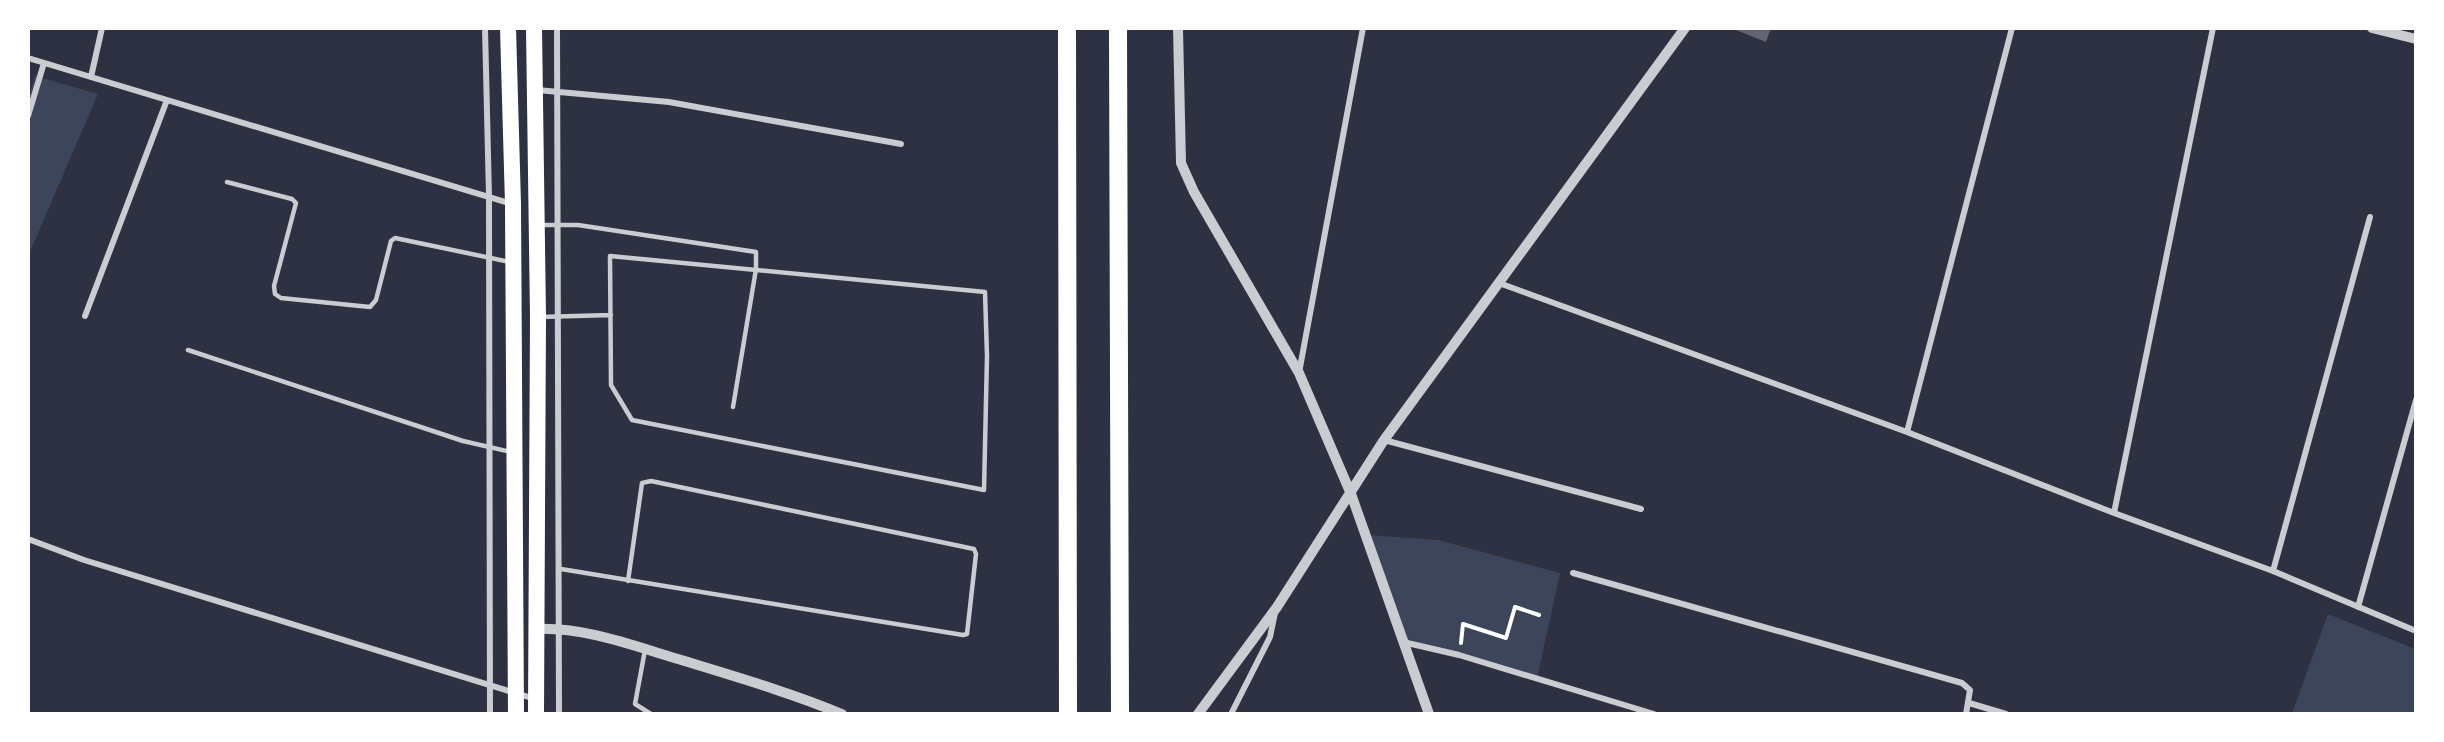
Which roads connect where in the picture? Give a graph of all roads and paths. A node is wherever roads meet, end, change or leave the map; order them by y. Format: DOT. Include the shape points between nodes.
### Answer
graph roads {
  1 [pos="102,28"];
  2 [pos="485,28"];
  3 [pos="508,28"];
  4 [pos="534,28"];
  5 [pos="558,28"];
  6 [pos="1067,28"];
  7 [pos="1118,28"];
  8 [pos="1178,28"];
  9 [pos="1363,28"];
  10 [pos="1685,28"];
  11 [pos="2012,28"];
  12 [pos="2213,28"];
  13 [pos="2372,28"];
  14 [pos="2415,39"];
  15 [pos="28,58"];
  16 [pos="44,63"];
  17 [pos="91,77"];
  18 [pos="535,89"];
  19 [pos="558,93"];
  20 [pos="167,100"];
  21 [pos="28,116"];
  22 [pos="901,144"];
  23 [pos="227,182"];
  24 [pos="489,197"];
  25 [pos="513,204"];
  26 [pos="2370,217"];
  27 [pos="558,224"];
  28 [pos="537,225"];
  29 [pos="489,257"];
  30 [pos="513,262"];
  31 [pos="756,269"];
  32 [pos="1499,282"];
  33 [pos="610,315"];
  34 [pos="86,316"];
  35 [pos="538,317"];
  36 [pos="560,317"];
  37 [pos="188,350"];
  38 [pos="1299,374"];
  39 [pos="2415,400"];
  40 [pos="734,407"];
  41 [pos="1907,432"];
  42 [pos="1384,440"];
  43 [pos="489,448"];
  44 [pos="514,452"];
  45 [pos="1351,494"];
  46 [pos="1641,508"];
  47 [pos="2114,513"];
  48 [pos="28,539"];
  49 [pos="561,569"];
  50 [pos="2273,571"];
  51 [pos="1573,573"];
  52 [pos="628,581"];
  53 [pos="1277,607"];
  54 [pos="2358,607"];
  55 [pos="1539,615"];
  56 [pos="560,628"];
  57 [pos="535,629"];
  58 [pos="2415,631"];
  59 [pos="1403,642"];
  60 [pos="645,650"];
  61 [pos="1459,655"];
  62 [pos="490,684"];
  63 [pos="516,692"];
  64 [pos="1969,703"];
  65 [pos="536,707"];
  66 [pos="490,714"];
  67 [pos="516,714"];
  68 [pos="559,714"];
  69 [pos="651,714"];
  70 [pos="842,714"];
  71 [pos="1068,714"];
  72 [pos="1120,714"];
  73 [pos="1198,714"];
  74 [pos="1231,714"];
  75 [pos="1429,714"];
  76 [pos="1654,714"];
  77 [pos="1966,714"];
  78 [pos="2006,714"];
  1 -- 17 [label="street"];
  2 -- 24 [label="street"];
  3 -- 25 [label="highway"];
  4 -- 18 [label="highway"];
  5 -- 19 [label="street"];
  6 -- 71 [label="highway"];
  7 -- 72 [label="highway"];
  8 -- 38 [label="street" via="1181,163"];
  9 -- 38 [label="street"];
  10 -- 32 [label="street"];
  11 -- 41 [label="street"];
  12 -- 47 [label="street"];
  13 -- 14 [label="street"];
  15 -- 16 [label="street"];
  16 -- 17 [label="street"];
  16 -- 21 [label="street"];
  17 -- 20 [label="street"];
  18 -- 19 [label="street"];
  18 -- 28 [label="highway"];
  19 -- 22 [label="street" via="669,102"];
  19 -- 27 [label="street"];
  20 -- 24 [label="street"];
  20 -- 34 [label="street"];
  23 -- 29 [label="lane" via="296,203 274,286 275,294 281,298 370,307 376,300 395,238"];
  24 -- 25 [label="street"];
  24 -- 29 [label="street"];
  25 -- 30 [label="highway"];
  26 -- 50 [label="street"];
  27 -- 28 [label="lane"];
  27 -- 31 [label="lane" via="754,249"];
  27 -- 36 [label="street"];
  28 -- 35 [label="highway"];
  29 -- 30 [label="lane"];
  29 -- 43 [label="street"];
  30 -- 44 [label="highway"];
  31 -- 33 [label="lane" via="610,256"];
  31 -- 33 [label="lane" via="985,292 984,490 632,420 611,385"];
  31 -- 40 [label="lane"];
  32 -- 41 [label="street"];
  32 -- 42 [label="street"];
  33 -- 36 [label="lane"];
  35 -- 36 [label="lane"];
  35 -- 57 [label="highway"];
  36 -- 49 [label="street"];
  37 -- 43 [label="lane"];
  38 -- 45 [label="street"];
  39 -- 54 [label="street"];
  41 -- 47 [label="street"];
  42 -- 45 [label="street"];
  42 -- 46 [label="street"];
  43 -- 44 [label="lane"];
  43 -- 62 [label="street"];
  44 -- 63 [label="highway"];
  45 -- 53 [label="street"];
  45 -- 59 [label="street"];
  47 -- 50 [label="street"];
  48 -- 62 [label="street" via="84,560"];
  49 -- 52 [label="lane"];
  49 -- 56 [label="street"];
  50 -- 54 [label="street"];
  51 -- 64 [label="street" via="1962,683 1970,690"];
  52 -- 52 [label="lane" via="642,483 651,481 974,549 976,554 967,634 963,635"];
  53 -- 73 [label="street"];
  53 -- 74 [label="street" via="1270,637"];
  54 -- 58 [label="street"];
  55 -- 61 [label="path" via="1515,607 1506,638 1463,624"];
  56 -- 57 [label="street"];
  56 -- 60 [label="street"];
  56 -- 68 [label="street"];
  57 -- 65 [label="highway"];
  59 -- 61 [label="street"];
  59 -- 75 [label="street"];
  60 -- 69 [label="lane" via="635,704"];
  60 -- 70 [label="street" via="796,695"];
  61 -- 76 [label="street"];
  62 -- 63 [label="street"];
  62 -- 66 [label="street"];
  63 -- 65 [label="street"];
  63 -- 67 [label="highway"];
  64 -- 77 [label="street"];
  64 -- 78 [label="street"];
}
